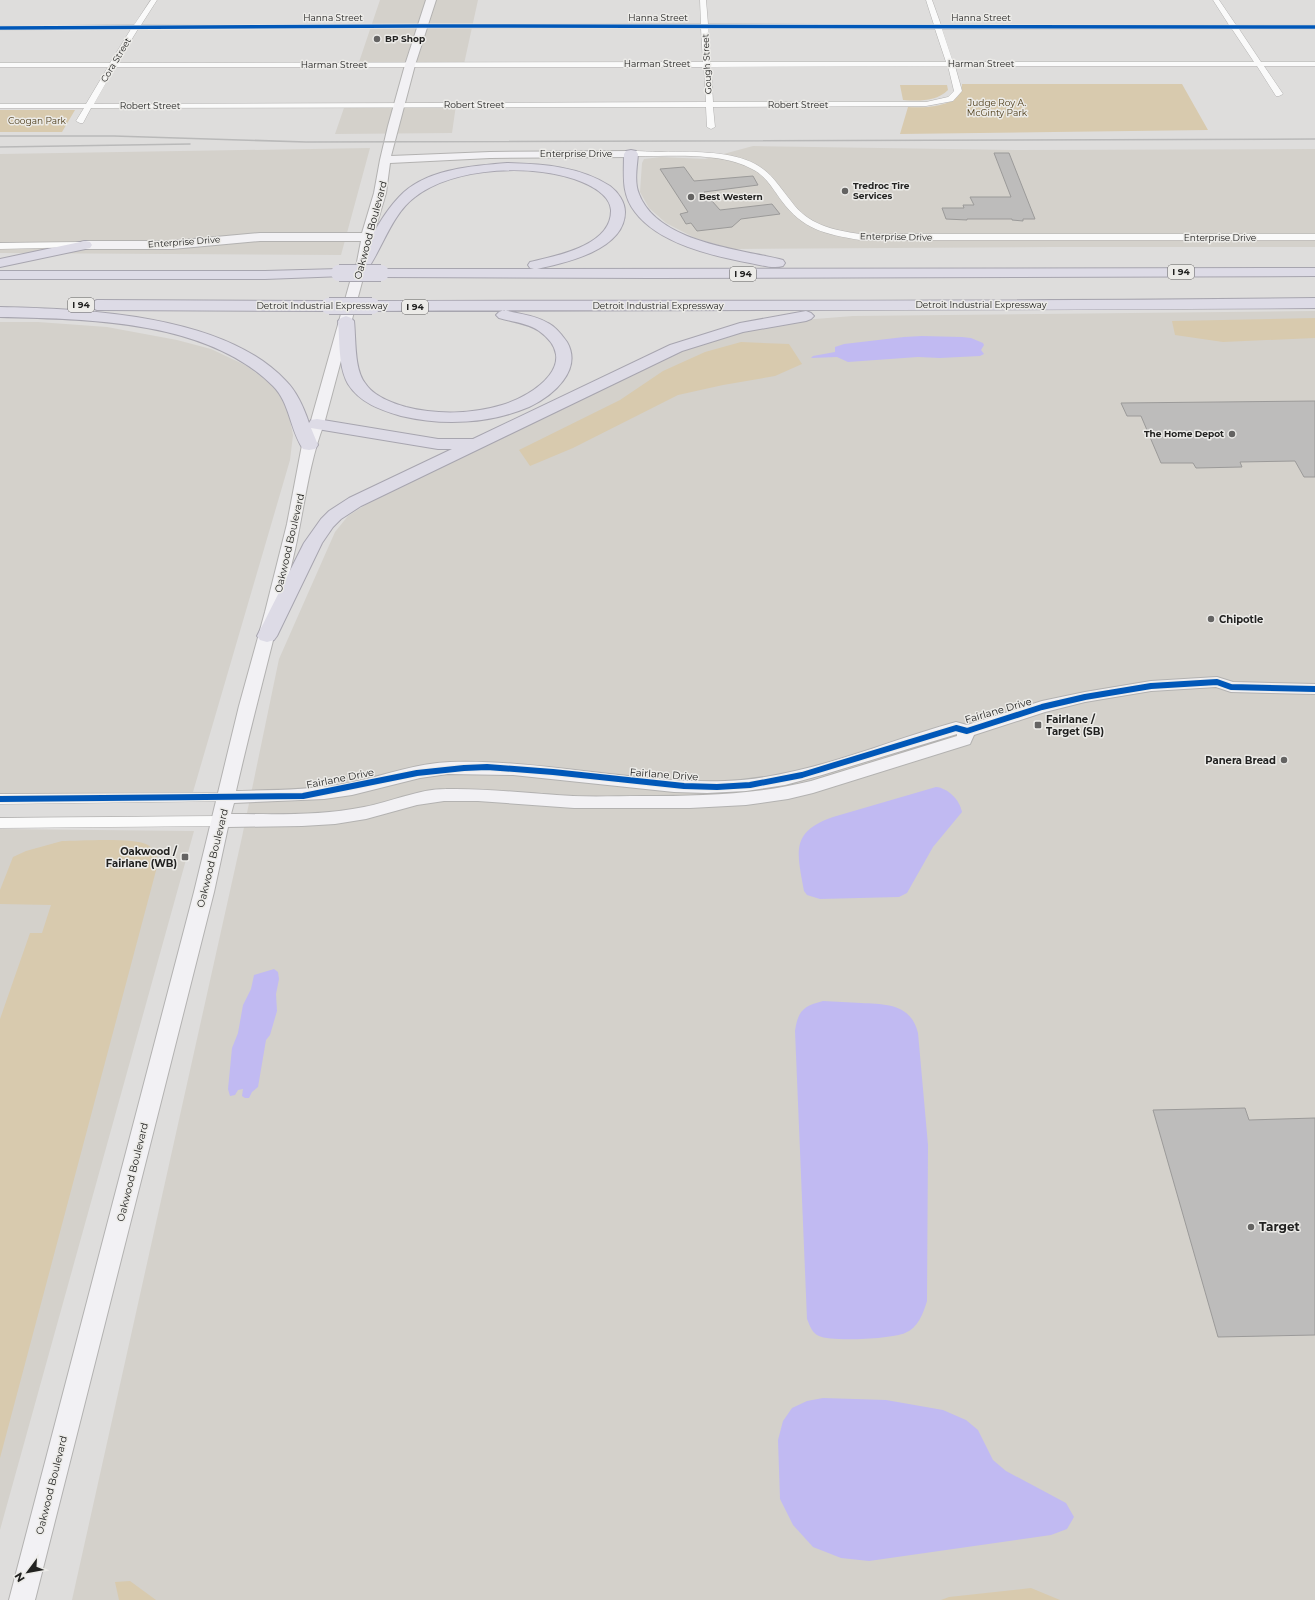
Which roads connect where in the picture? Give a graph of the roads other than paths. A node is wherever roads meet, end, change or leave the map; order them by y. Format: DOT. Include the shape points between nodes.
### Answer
graph roads {
  1 [pos="154,0"];
  2 [pos="431,0"];
  3 [pos="703,0"];
  4 [pos="929,0"];
  5 [pos="1216,0"];
  6 [pos="422,26"];
  7 [pos="939,27"];
  8 [pos="1234,27"];
  9 [pos="1315,27"];
  10 [pos="0,28"];
  11 [pos="136,28"];
  12 [pos="705,28"];
  13 [pos="410,64"];
  14 [pos="707,64"];
  15 [pos="951,64"];
  16 [pos="1259,64"];
  17 [pos="1315,64"];
  18 [pos="0,65"];
  19 [pos="112,65"];
  20 [pos="1279,94"];
  21 [pos="399,105"];
  22 [pos="709,105"];
  23 [pos="0,106"];
  24 [pos="88,106"];
  25 [pos="80,121"];
  26 [pos="711,127"];
  27 [pos="631,154"];
  28 [pos="468,156"];
  29 [pos="385,160"];
  30 [pos="384,176"];
  31 [pos="367,237"];
  32 [pos="1315,238"];
  33 [pos="85,245"];
  34 [pos="0,246"];
  35 [pos="0,263"];
  36 [pos="362,267"];
  37 [pos="1065,272"];
  38 [pos="1315,272"];
  39 [pos="421,273"];
  40 [pos="0,275"];
  41 [pos="1315,303"];
  42 [pos="0,305"];
  43 [pos="1019,306"];
  44 [pos="457,307"];
  45 [pos="0,312"];
  46 [pos="346,321"];
  47 [pos="317,424"];
  48 [pos="485,439"];
  49 [pos="309,445"];
  50 [pos="267,636"];
  51 [pos="1315,677"];
  52 [pos="1217,682"];
  53 [pos="1315,689"];
  54 [pos="967,731"];
  55 [pos="488,767"];
  56 [pos="574,774"];
  57 [pos="478,795"];
  58 [pos="227,797"];
  59 [pos="0,799"];
  60 [pos="371,812"];
  61 [pos="220,821"];
  62 [pos="0,822"];
  63 [pos="22,1600"];
  1 -- 11 [label="street, Cora Street"];
  2 -- 6 [label="main road, Oakwood Boulevard"];
  3 -- 12 [label="street, Gough Street"];
  4 -- 7 [label="street"];
  5 -- 8 [label="street"];
  6 -- 11 [label="street, Hanna Street"];
  6 -- 12 [label="street, Hanna Street"];
  6 -- 13 [label="main road, Oakwood Boulevard"];
  7 -- 8 [label="street, Hanna Street"];
  7 -- 12 [label="street, Hanna Street"];
  7 -- 15 [label="street"];
  8 -- 9 [label="street, Hanna Street"];
  8 -- 16 [label="street"];
  10 -- 11 [label="street, Hanna Street"];
  11 -- 19 [label="street, Cora Street"];
  12 -- 14 [label="street, Gough Street"];
  13 -- 14 [label="street, Harman Street"];
  13 -- 19 [label="street, Harman Street"];
  13 -- 21 [label="main road, Oakwood Boulevard"];
  14 -- 15 [label="street, Harman Street"];
  14 -- 22 [label="street, Gough Street"];
  15 -- 16 [label="street, Harman Street"];
  15 -- 22 [label="street, Robert Street" via="958,91 948,99 935,103"];
  16 -- 17 [label="street, Harman Street"];
  16 -- 20 [label="street"];
  18 -- 19 [label="street, Harman Street"];
  19 -- 24 [label="street, Cora Street"];
  21 -- 22 [label="street, Robert Street"];
  21 -- 24 [label="street, Robert Street"];
  21 -- 29 [label="main road, Oakwood Boulevard"];
  22 -- 26 [label="street, Gough Street"];
  23 -- 24 [label="street, Robert Street"];
  24 -- 25 [label="street, Cora Street"];
  27 -- 28 [label="main road, Enterprise Drive"];
  27 -- 32 [label="street, Enterprise Drive" via="711,156 744,162 764,174 794,212 807,222 826,230 860,237"];
  27 -- 37 [label="highway" via="630,186 643,211 668,232 714,250 755,260 802,264"];
  28 -- 29 [label="main road, Enterprise Drive"];
  28 -- 30 [label="main road" via="417,163"];
  29 -- 30 [label="main road, Oakwood Boulevard"];
  30 -- 31 [label="main road, Oakwood Boulevard"];
  31 -- 33 [label="main road, Enterprise Drive" via="260,236 172,245"];
  31 -- 36 [label="main road, Oakwood Boulevard"];
  33 -- 34 [label="street, Enterprise Drive"];
  33 -- 35 [label="highway"];
  36 -- 39 [label="highway" via="401,203 410,193 435,178 453,173 498,168 547,169 591,181 616,200 619,212 616,224 608,235 574,255 521,267"];
  36 -- 46 [label="main road, Oakwood Boulevard"];
  37 -- 38 [label="highway, I 94"];
  37 -- 39 [label="highway, I 94"];
  39 -- 40 [label="highway, I 94, bridge"];
  41 -- 43 [label="highway, Detroit Industrial Expressway / I 94"];
  42 -- 44 [label="highway, Detroit Industrial Expressway / I 94, bridge"];
  43 -- 44 [label="highway, Detroit Industrial Expressway / I 94" via="836,304"];
  43 -- 48 [label="highway" via="840,312 786,318 740,328 662,354"];
  44 -- 46 [label="highway" via="468,311 502,314 544,327 555,337 563,350 564,364 554,383 532,399 480,415 447,417 405,412 372,399 356,383 352,374"];
  45 -- 49 [label="highway" via="47,312 131,321 182,332 228,348 255,362 279,383 295,406"];
  46 -- 47 [label="main road, Oakwood Boulevard"];
  47 -- 48 [label="highway" via="438,444"];
  47 -- 49 [label="main road, Oakwood Boulevard"];
  48 -- 50 [label="highway" via="355,502 335,515 313,543"];
  49 -- 50 [label="main road, Oakwood Boulevard" via="294,524"];
  50 -- 58 [label="main road, Oakwood Boulevard" via="247,706"];
  51 -- 52 [label="main road, Fairlane Drive" via="1227,676"];
  52 -- 53 [label="main road, Fairlane Drive" via="1231,687"];
  52 -- 54 [label="main road, Fairlane Drive" via="1151,686 1085,697"];
  54 -- 56 [label="main road, Fairlane Drive" via="956,728 823,769 750,785 708,788 658,785"];
  54 -- 57 [label="main road, Fairlane Drive" via="964,740 846,778 788,793 746,799 690,802 574,802"];
  55 -- 56 [label="main road, Fairlane Drive"];
  55 -- 58 [label="main road, Fairlane Drive" via="446,768 420,772 303,796"];
  55 -- 60 [label="main road" via="391,783 376,793 367,806"];
  56 -- 57 [label="main road" via="578,782 577,790 569,793 501,789"];
  57 -- 60 [label="main road, Fairlane Drive" via="444,795 417,799"];
  58 -- 59 [label="street, Fairlane Drive"];
  58 -- 61 [label="main road, Oakwood Boulevard"];
  60 -- 61 [label="main road, Fairlane Drive" via="317,819"];
  61 -- 62 [label="street, Fairlane Drive"];
  61 -- 63 [label="main road, Oakwood Boulevard"];
}
